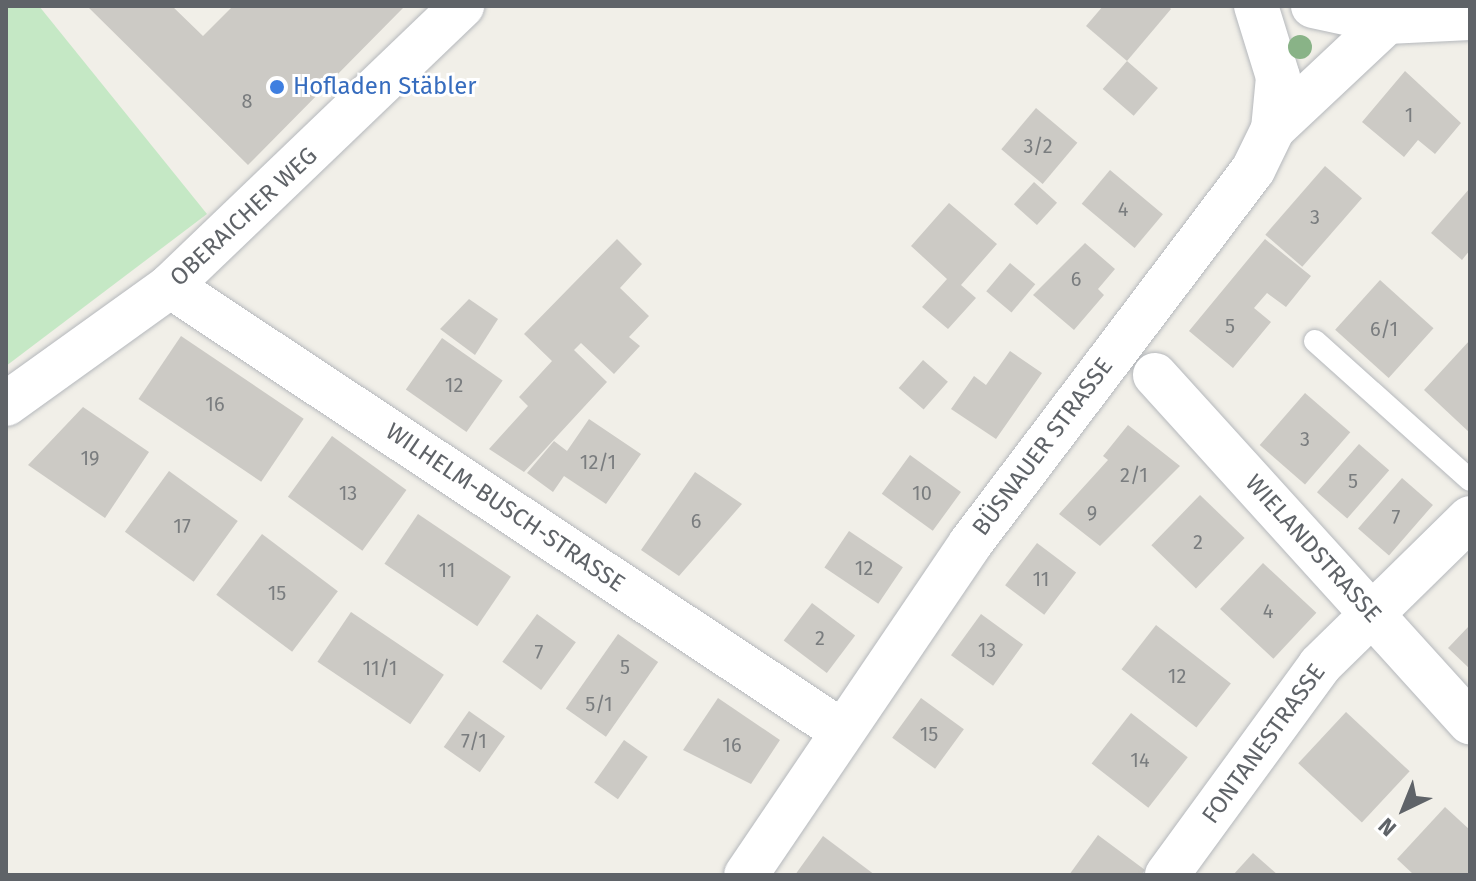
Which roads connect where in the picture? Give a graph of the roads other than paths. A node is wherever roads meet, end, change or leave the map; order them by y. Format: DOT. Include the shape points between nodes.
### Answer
graph roads {
  1 [pos="462,6"];
  2 [pos="1256,6"];
  3 [pos="1313,6"];
  4 [pos="1470,18"];
  5 [pos="1387,22"];
  6 [pos="1273,129"];
  7 [pos="170,286"];
  8 [pos="1315,341"];
  9 [pos="1155,375"];
  10 [pos="6,404"];
  11 [pos="1470,480"];
  12 [pos="1470,518"];
  13 [pos="1374,617"];
  14 [pos="1470,722"];
  15 [pos="840,730"];
  16 [pos="746,875"];
  17 [pos="1167,875"];
  1 -- 7 [label="street, OBERAICHER WEG"];
  2 -- 6 [label="street, BÜSNAUER STRASSE" via="1278,77"];
  3 -- 5 [label="street"];
  4 -- 5 [label="street"];
  5 -- 6 [label="street"];
  6 -- 15 [label="street, BÜSNAUER STRASSE" via="1232,200 1021,475"];
  7 -- 10 [label="street, OBERAICHER WEG"];
  7 -- 15 [label="street, WILHELM-BUSCH-STRASSE"];
  8 -- 11 [label="lane"];
  9 -- 13 [label="street, WIELANDSTRASSE"];
  12 -- 13 [label="street, FONTANESTRASSE"];
  13 -- 14 [label="street, WIELANDSTRASSE"];
  13 -- 17 [label="street, FONTANESTRASSE" via="1300,690"];
  15 -- 16 [label="street, BÜSNAUER STRASSE"];
}
